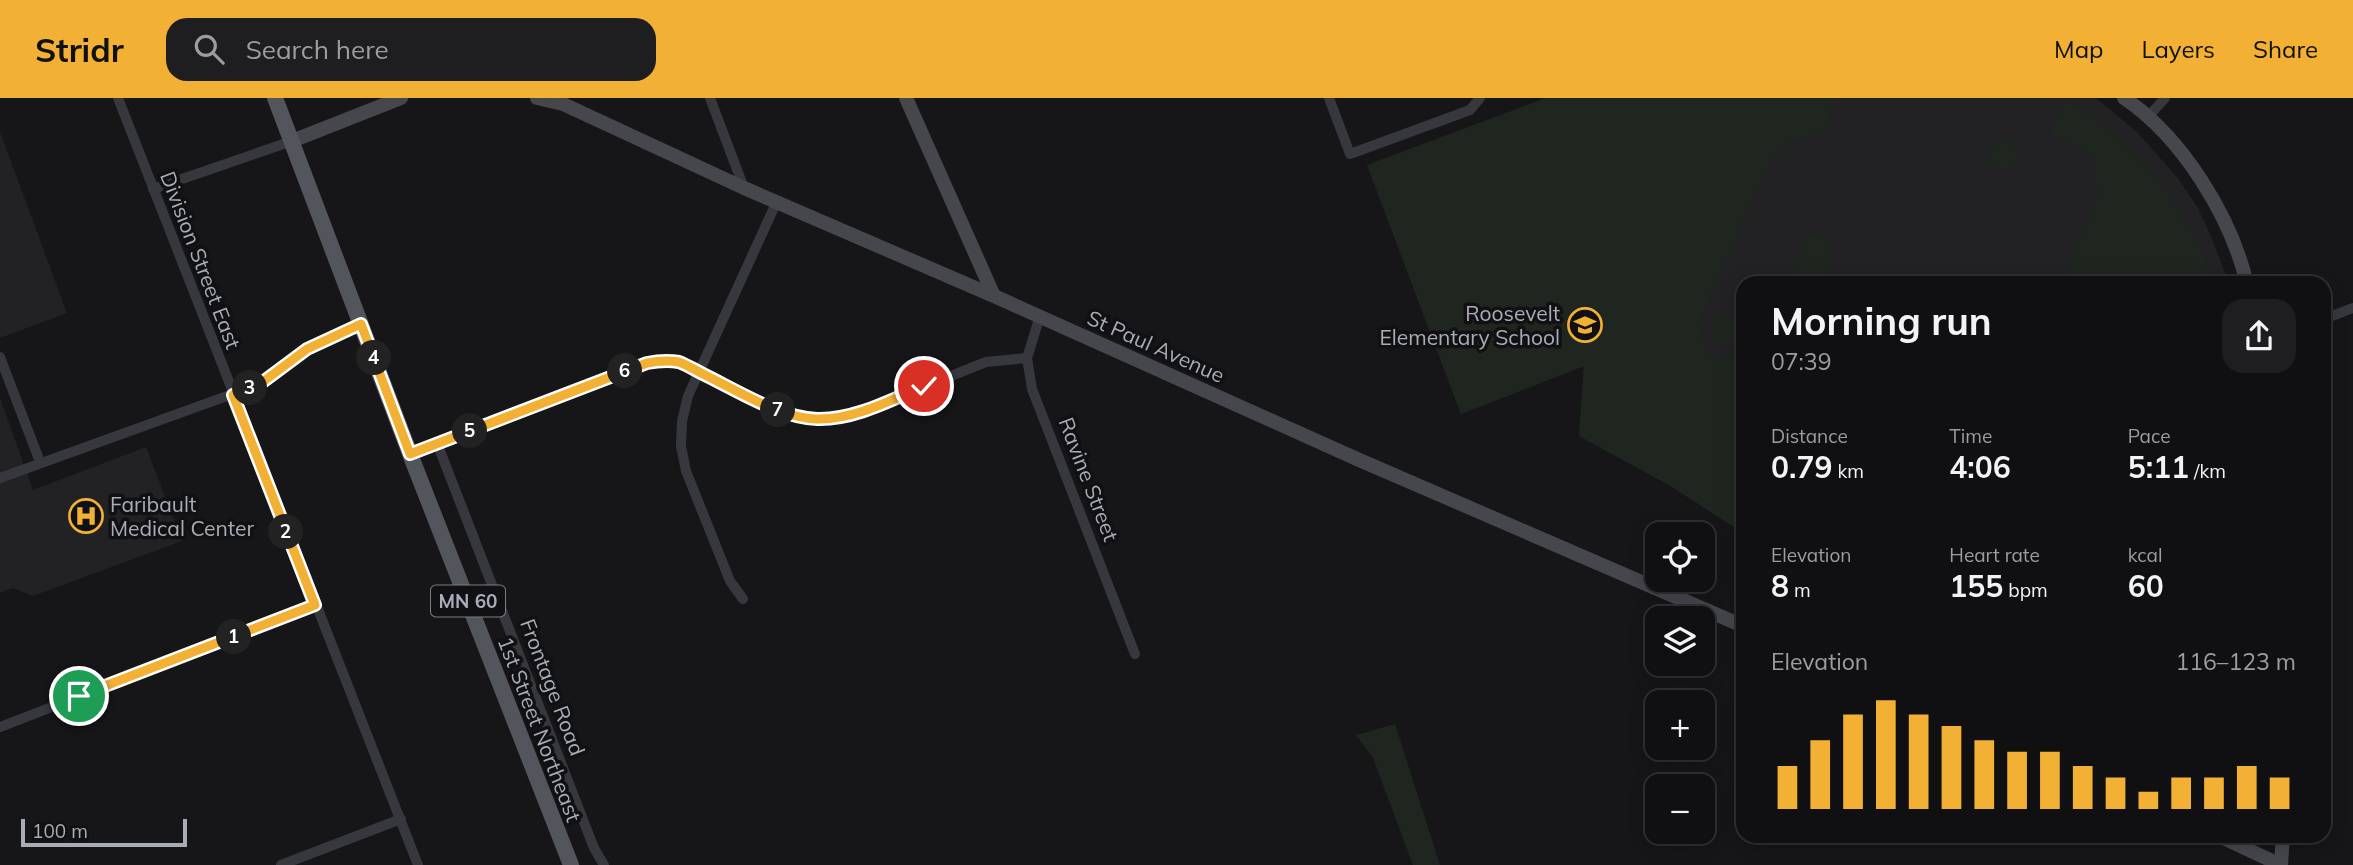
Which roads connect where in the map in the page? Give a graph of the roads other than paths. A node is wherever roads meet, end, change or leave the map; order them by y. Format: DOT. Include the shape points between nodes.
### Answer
graph roads {
  1 [pos="118,98"];
  2 [pos="275,98"];
  3 [pos="401,98"];
  4 [pos="537,98"];
  5 [pos="710,98"];
  6 [pos="906,98"];
  7 [pos="1329,98"];
  8 [pos="2165,98"];
  9 [pos="1480,99"];
  10 [pos="2133,100"];
  11 [pos="559,101"];
  12 [pos="2149,116"];
  13 [pos="292,141"];
  14 [pos="744,188"];
  15 [pos="153,189"];
  16 [pos="777,201"];
  17 [pos="2244,276"];
  18 [pos="994,296"];
  19 [pos="2353,308"];
  20 [pos="1040,316"];
  21 [pos="2331,316"];
  22 [pos="361,324"];
  23 [pos="0,357"];
  24 [pos="1027,358"];
  25 [pos="698,372"];
  26 [pos="233,395"];
  27 [pos="437,443"];
  28 [pos="410,454"];
  29 [pos="40,462"];
  30 [pos="0,478"];
  31 [pos="744,598"];
  32 [pos="315,605"];
  33 [pos="1736,623"];
  34 [pos="1135,654"];
  35 [pos="0,727"];
  36 [pos="401,819"];
  37 [pos="2234,843"];
  38 [pos="2283,843"];
  39 [pos="281,865"];
  40 [pos="418,865"];
  41 [pos="571,865"];
  42 [pos="604,865"];
  43 [pos="2281,865"];
  1 -- 15 [label="street, Division Street East"];
  2 -- 13 [label="main road, 1st Street Northeast / MN 60"];
  3 -- 13 [label="street"];
  4 -- 11 [label="street, St Paul Avenue"];
  5 -- 14 [label="street"];
  6 -- 18 [label="street"];
  7 -- 9 [label="street" via="1350,154 1470,110"];
  8 -- 12 [label="street"];
  10 -- 12 [label="street"];
  11 -- 14 [label="street, St Paul Avenue"];
  12 -- 17 [label="street" via="2214,201"];
  13 -- 15 [label="street"];
  13 -- 22 [label="main road, 1st Street Northeast / MN 60"];
  14 -- 16 [label="street, St Paul Avenue"];
  15 -- 26 [label="street, Division Street East"];
  16 -- 18 [label="street, St Paul Avenue"];
  16 -- 25 [label="street"];
  18 -- 20 [label="street, St Paul Avenue"];
  19 -- 21 [label="street"];
  20 -- 24 [label="street, Ravine Street"];
  20 -- 33 [label="street, St Paul Avenue"];
  22 -- 26 [label="street" via="307,349 260,384"];
  22 -- 28 [label="main road, 1st Street Northeast / MN 60"];
  23 -- 29 [label="street"];
  24 -- 25 [label="street" via="986,362 863,411 816,419 781,411"];
  24 -- 34 [label="street, Ravine Street" via="1031,389"];
  25 -- 27 [label="street" via="679,362 647,363"];
  25 -- 31 [label="street" via="682,421 686,471 730,581"];
  26 -- 29 [label="street"];
  26 -- 32 [label="street, Division Street East"];
  27 -- 28 [label="street"];
  27 -- 42 [label="street, Frontage Road"];
  28 -- 41 [label="main road, 1st Street Northeast / MN 60"];
  29 -- 30 [label="street"];
  32 -- 35 [label="street"];
  32 -- 36 [label="street, Division Street East"];
  36 -- 39 [label="street"];
  36 -- 40 [label="street, Division Street East"];
  37 -- 43 [label="street"];
  38 -- 43 [label="street"];
}
